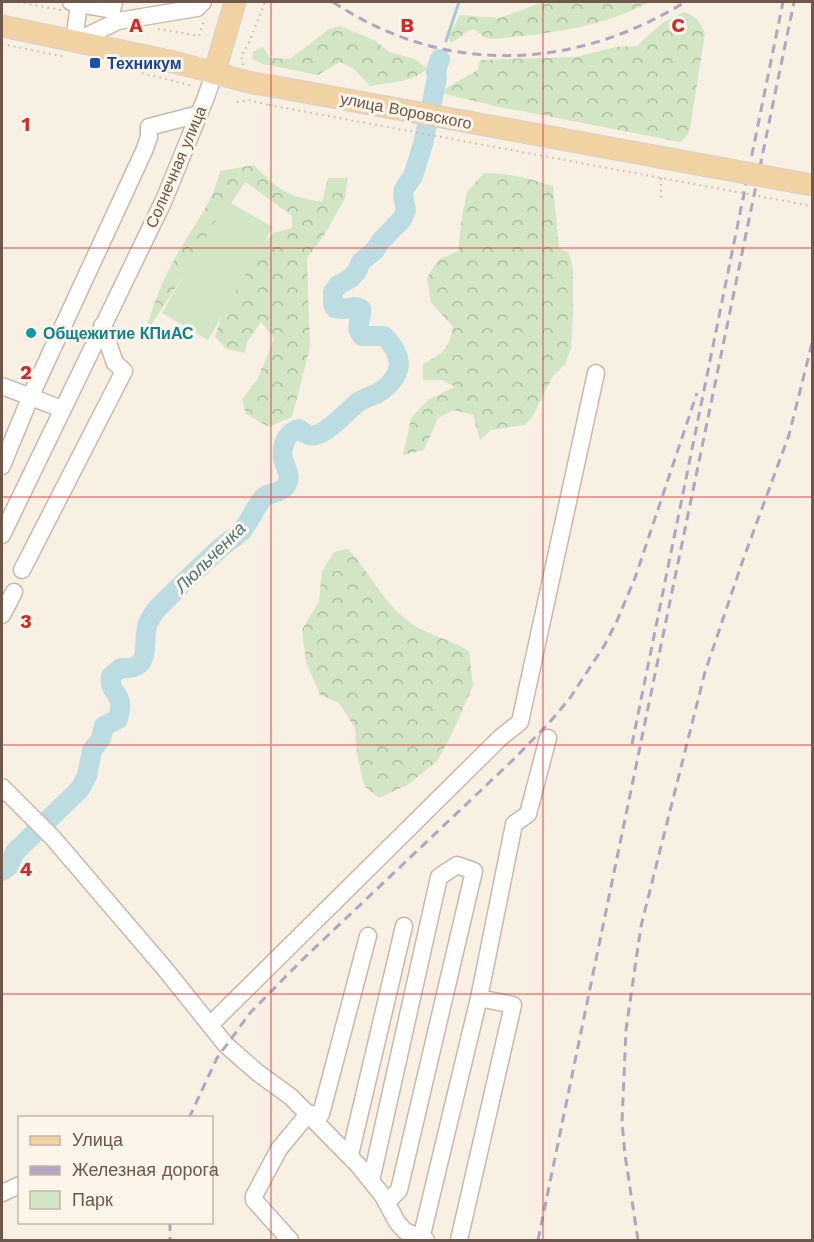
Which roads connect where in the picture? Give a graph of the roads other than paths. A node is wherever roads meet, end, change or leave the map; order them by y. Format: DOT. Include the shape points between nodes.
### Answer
graph roads {
  1 [pos="114,2"];
  2 [pos="203,2"];
  3 [pos="235,2"];
  4 [pos="75,3"];
  5 [pos="2,26"];
  6 [pos="72,50"];
  7 [pos="214,74"];
  8 [pos="199,114"];
  9 [pos="813,185"];
  10 [pos="102,326"];
  11 [pos="596,373"];
  12 [pos="2,386"];
  13 [pos="31,397"];
  14 [pos="62,409"];
  15 [pos="2,466"];
  16 [pos="2,535"];
  17 [pos="22,570"];
  18 [pos="15,592"];
  19 [pos="2,615"];
  20 [pos="548,738"];
  21 [pos="2,787"];
  22 [pos="404,926"];
  23 [pos="368,936"];
  24 [pos="478,998"];
  25 [pos="210,1025"];
  26 [pos="308,1114"];
  27 [pos="350,1155"];
  28 [pos="371,1181"];
  29 [pos="18,1186"];
  30 [pos="2,1192"];
  31 [pos="387,1202"];
  32 [pos="290,1240"];
  33 [pos="423,1240"];
  34 [pos="459,1240"];
  1 -- 4 [label="street" via="112,10"];
  2 -- 6 [label="street" via="197,8 118,21"];
  3 -- 7 [label="main road, Солнечная улица"];
  4 -- 6 [label="street"];
  5 -- 6 [label="main road, улица Воровского"];
  6 -- 7 [label="main road, улица Воровского" via="174,62"];
  7 -- 8 [label="street, Солнечная улица"];
  7 -- 9 [label="main road, улица Воровского, bridge" via="252,83 271,95"];
  8 -- 10 [label="street, Солнечная улица" via="164,200"];
  8 -- 13 [label="street" via="149,127 144,151"];
  10 -- 14 [label="street, Солнечная улица"];
  10 -- 17 [label="street" via="115,363 124,371"];
  11 -- 25 [label="street" via="520,722"];
  12 -- 13 [label="street"];
  13 -- 14 [label="street"];
  13 -- 15 [label="street"];
  14 -- 16 [label="street, Солнечная улица"];
  18 -- 19 [label="street"];
  20 -- 24 [label="street" via="528,814 514,824"];
  21 -- 25 [label="street" via="53,838"];
  22 -- 27 [label="street"];
  23 -- 26 [label="street" via="321,1114"];
  24 -- 33 [label="street"];
  24 -- 34 [label="street" via="513,1005"];
  25 -- 26 [label="street" via="226,1045"];
  26 -- 27 [label="street"];
  26 -- 32 [label="street" via="279,1149 254,1198"];
  27 -- 28 [label="street"];
  28 -- 31 [label="street"];
  28 -- 31 [label="street" via="439,877 457,865 474,871 399,1190"];
  29 -- 30 [label="street"];
  31 -- 33 [label="street" via="405,1231"];
}
